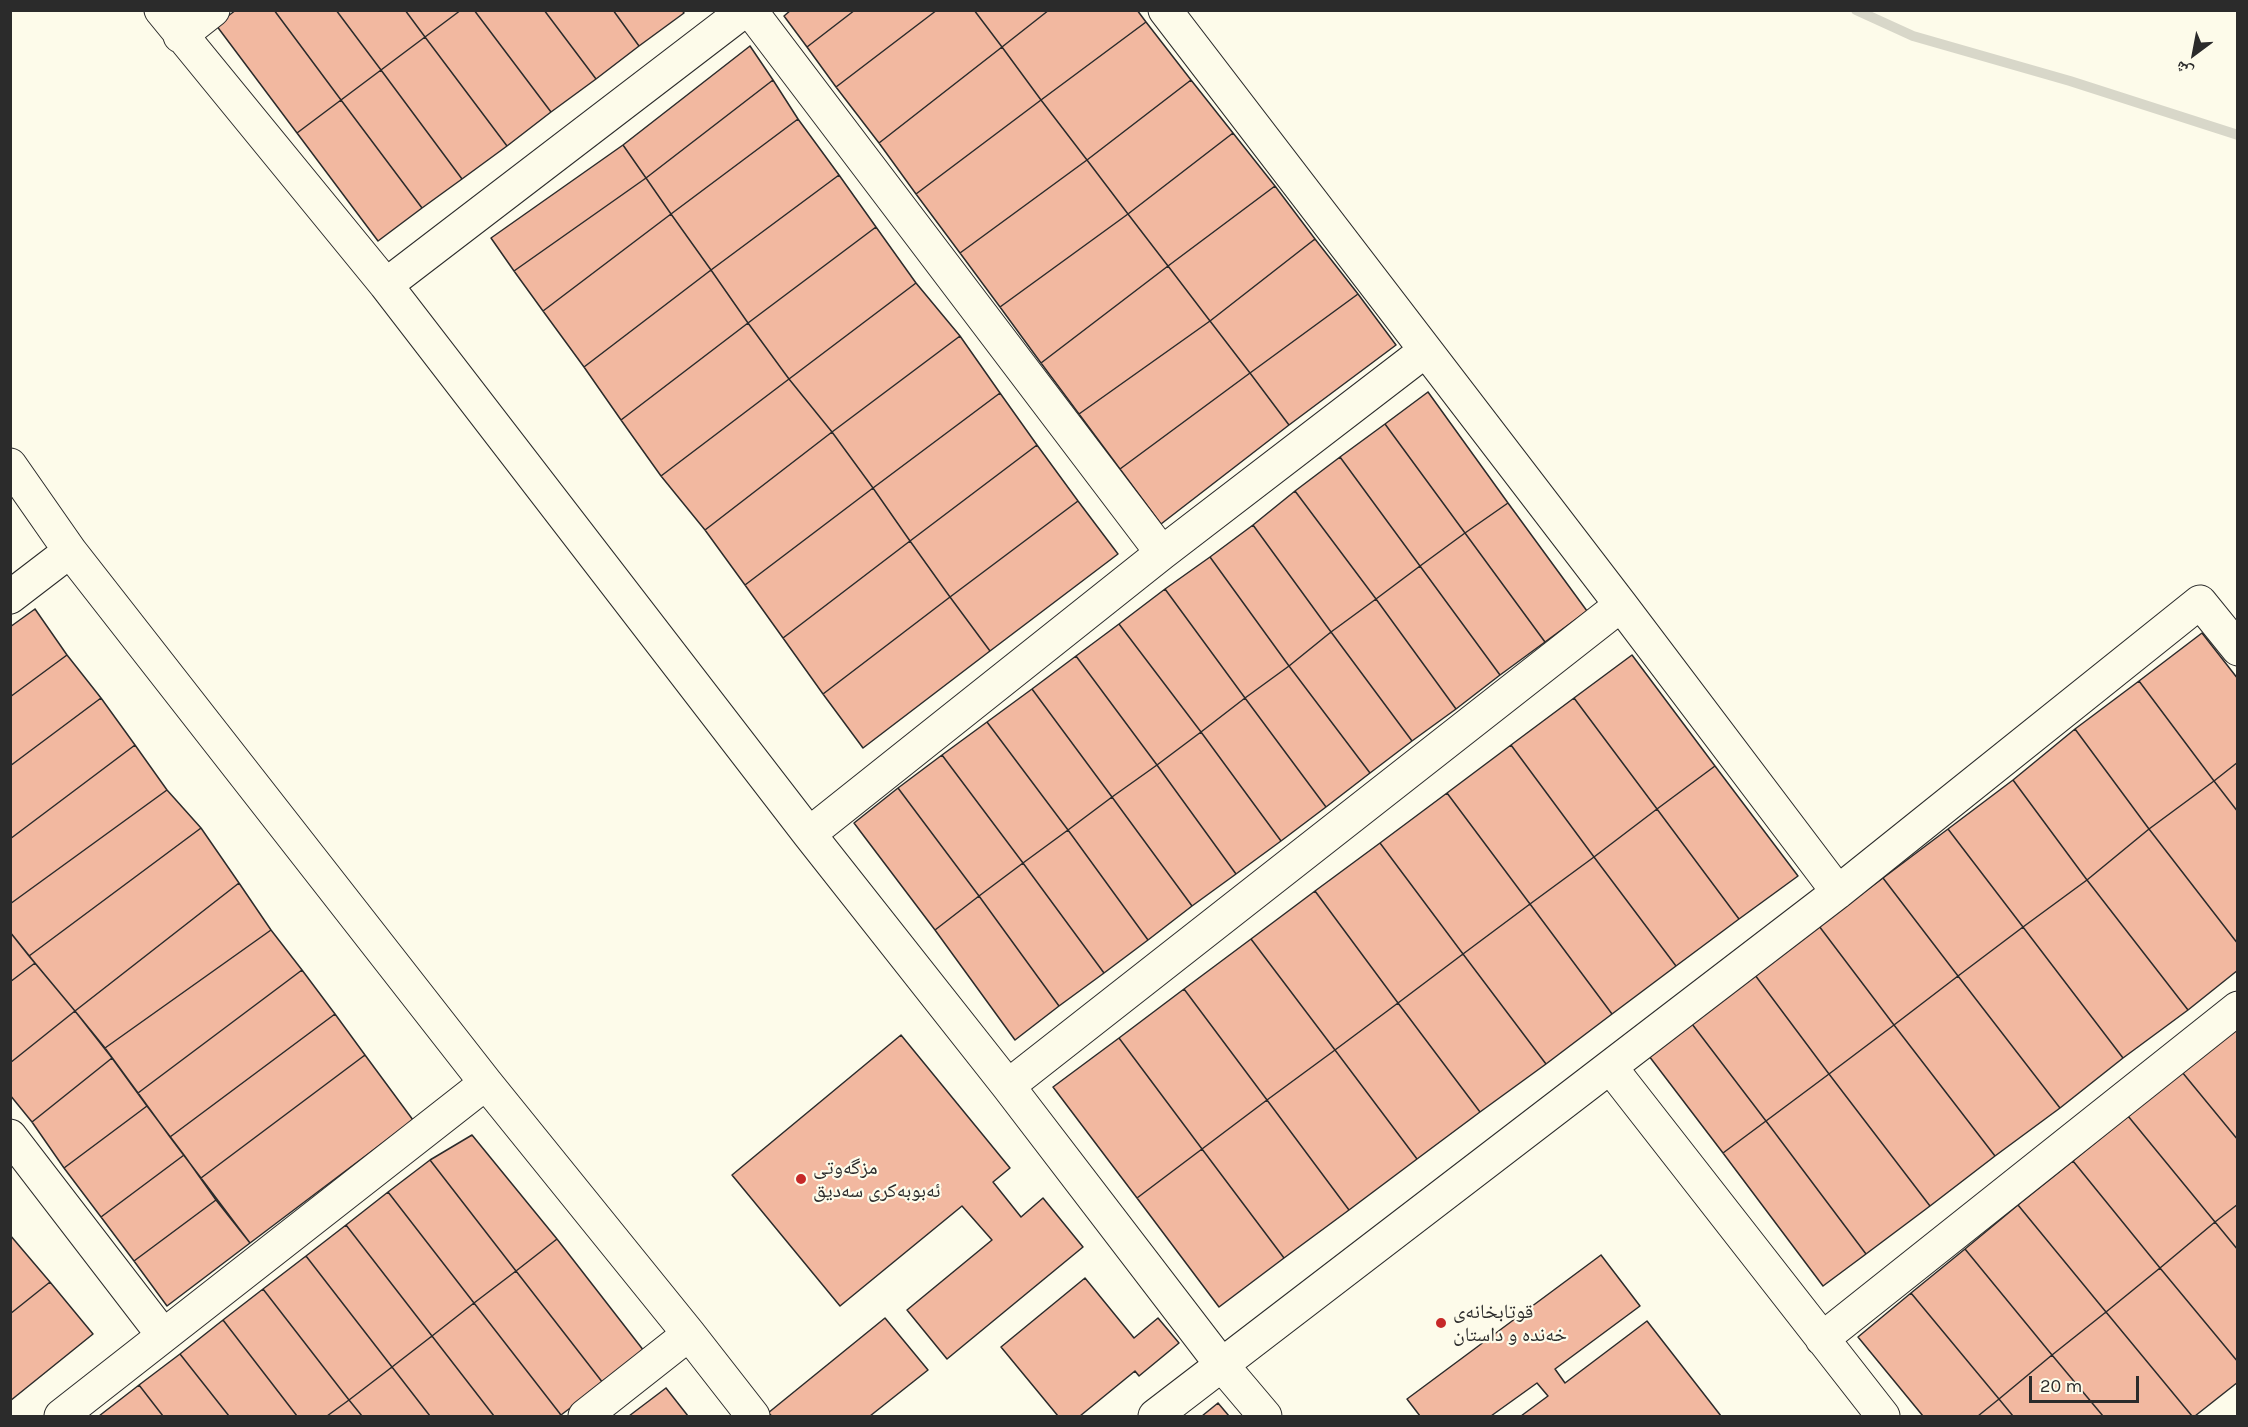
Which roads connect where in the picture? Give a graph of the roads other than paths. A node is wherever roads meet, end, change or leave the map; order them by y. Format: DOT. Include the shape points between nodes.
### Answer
graph roads {
  1 [pos="213,10"];
  2 [pos="747,10"];
  3 [pos="1165,10"];
  4 [pos="171,23"];
  5 [pos="386,285"];
  6 [pos="1425,351"];
  7 [pos="10,465"];
  8 [pos="70,551"];
  9 [pos="1162,553"];
  10 [pos="10,597"];
  11 [pos="1621,605"];
  12 [pos="2238,649"];
  13 [pos="809,834"];
  14 [pos="1838,892"];
  15 [pos="2238,1008"];
  16 [pos="1611,1068"];
  17 [pos="486,1083"];
  18 [pos="1008,1086"];
  19 [pos="10,1136"];
  20 [pos="689,1334"];
  21 [pos="163,1335"];
  22 [pos="1822,1339"];
  23 [pos="1221,1364"];
  24 [pos="61,1416"];
  25 [pos="585,1416"];
  26 [pos="753,1416"];
  27 [pos="1155,1416"];
  28 [pos="1265,1416"];
  29 [pos="1883,1416"];
  1 -- 4 [label="street"];
  2 -- 5 [label="street"];
  2 -- 9 [label="street"];
  3 -- 6 [label="street"];
  4 -- 5 [label="street"];
  5 -- 13 [label="street"];
  6 -- 9 [label="street"];
  6 -- 11 [label="street"];
  7 -- 8 [label="street"];
  8 -- 10 [label="street"];
  8 -- 17 [label="street"];
  9 -- 13 [label="street"];
  11 -- 14 [label="street"];
  11 -- 18 [label="street"];
  12 -- 14 [label="street" via="2200,602"];
  13 -- 18 [label="street"];
  14 -- 16 [label="street"];
  15 -- 22 [label="street"];
  16 -- 22 [label="street"];
  16 -- 23 [label="street"];
  17 -- 20 [label="street"];
  17 -- 21 [label="street"];
  18 -- 23 [label="street"];
  19 -- 21 [label="street"];
  20 -- 25 [label="street"];
  20 -- 26 [label="street"];
  21 -- 24 [label="street"];
  22 -- 29 [label="street"];
  23 -- 27 [label="street"];
  23 -- 28 [label="street"];
}
